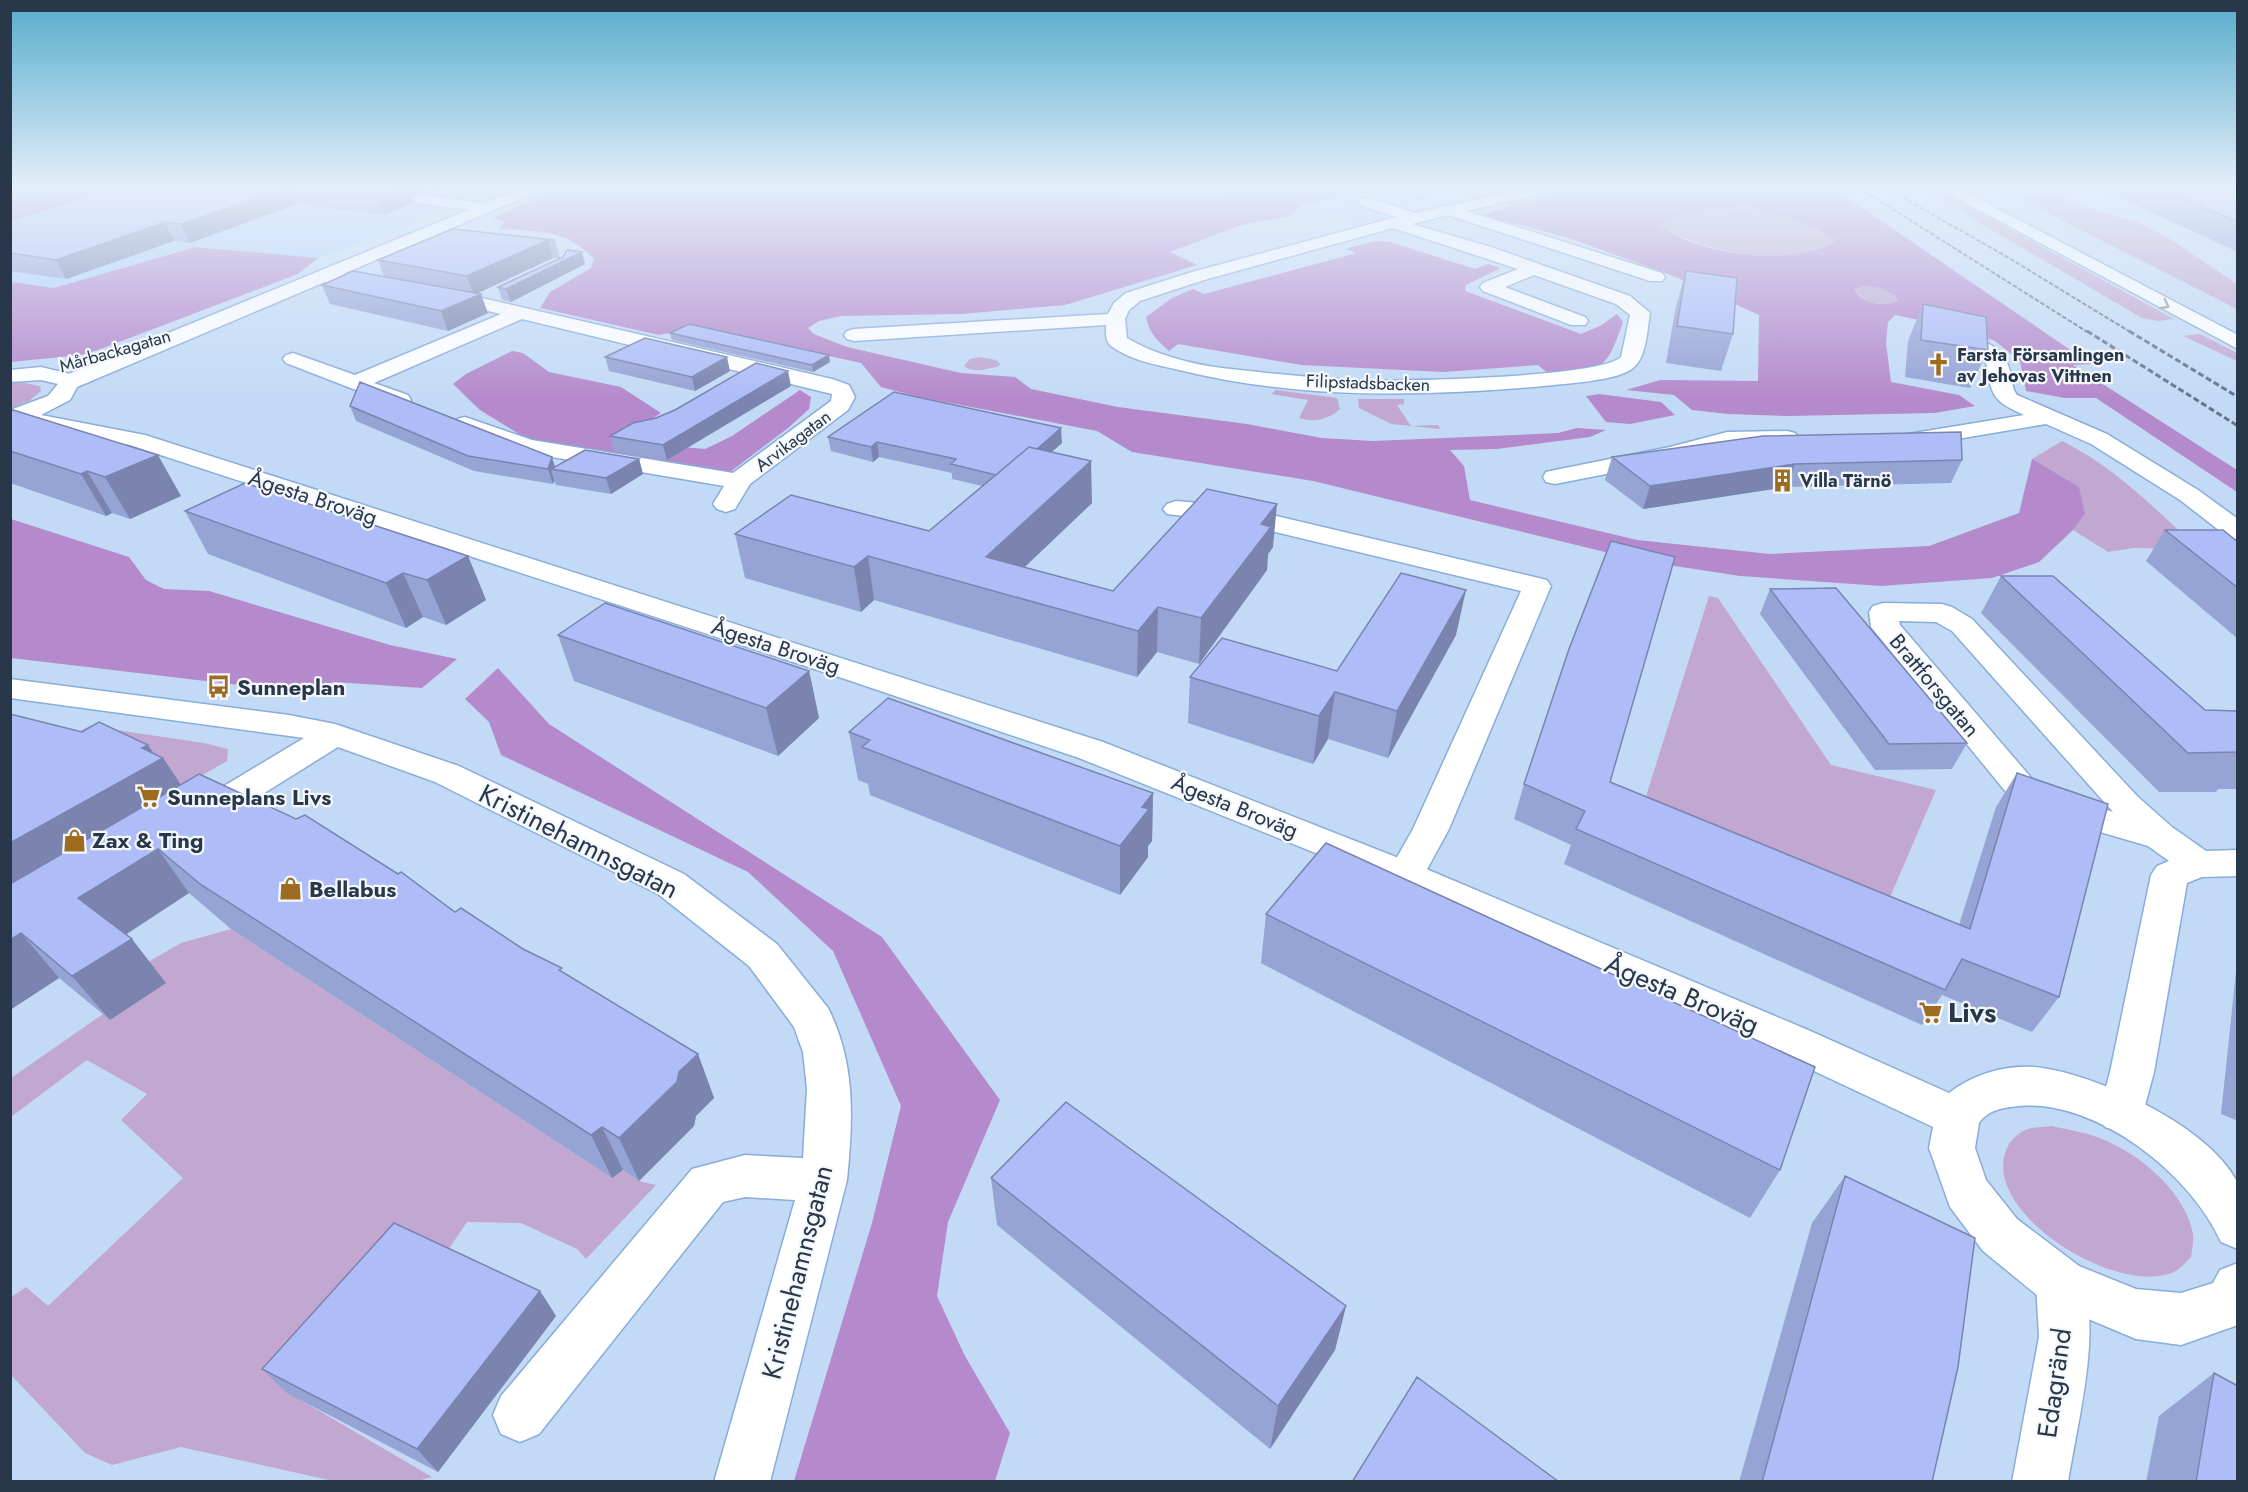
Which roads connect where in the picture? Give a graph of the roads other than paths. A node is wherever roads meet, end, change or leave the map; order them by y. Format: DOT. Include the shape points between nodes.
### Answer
graph roads {
  1 [pos="366,258"];
  2 [pos="1266,258"];
  3 [pos="1502,258"];
  4 [pos="1596,258"];
  5 [pos="2076,258"];
  6 [pos="2109,258"];
  7 [pos="1535,268"];
  8 [pos="322,276"];
  9 [pos="1656,277"];
  10 [pos="507,288"];
  11 [pos="405,289"];
  12 [pos="425,292"];
  13 [pos="476,303"];
  14 [pos="520,313"];
  15 [pos="1115,319"];
  16 [pos="1578,321"];
  17 [pos="205,324"];
  18 [pos="2238,324"];
  19 [pos="1924,332"];
  20 [pos="854,335"];
  21 [pos="2238,344"];
  22 [pos="293,359"];
  23 [pos="754,368"];
  24 [pos="17,375"];
  25 [pos="355,383"];
  26 [pos="725,386"];
  27 [pos="65,389"];
  28 [pos="419,407"];
  29 [pos="441,415"];
  30 [pos="2050,417"];
  31 [pos="10,419"];
  32 [pos="1811,439"];
  33 [pos="137,440"];
  34 [pos="1893,441"];
  35 [pos="1555,477"];
  36 [pos="727,479"];
  37 [pos="726,504"];
  38 [pos="1176,508"];
  39 [pos="2238,532"];
  40 [pos="10,688"];
  41 [pos="335,734"];
  42 [pos="173,832"];
  43 [pos="2159,836"];
  44 [pos="2238,863"];
  45 [pos="2199,864"];
  46 [pos="1406,875"];
  47 [pos="2121,1113"];
  48 [pos="1957,1117"];
  49 [pos="824,1180"];
  50 [pos="2238,1226"];
  51 [pos="2061,1283"];
  52 [pos="2238,1287"];
  53 [pos="520,1415"];
  54 [pos="742,1482"];
  55 [pos="2040,1482"];
  1 -- 8 [label="street, Mårbackagatan"];
  2 -- 15 [label="street" via="1133,297"];
  3 -- 7 [label="street, Filipstadsbacken"];
  4 -- 9 [label="street"];
  5 -- 21 [label="street, one-way"];
  6 -- 18 [label="street"];
  7 -- 15 [label="street, Filipstadsbacken" via="1615,297 1640,313 1631,359 1624,366 1596,374 1411,387 1350,386 1220,374 1139,354 1118,341"];
  7 -- 16 [label="street" via="1489,287"];
  8 -- 11 [label="street"];
  8 -- 17 [label="street, Mårbackagatan"];
  10 -- 13 [label="street"];
  12 -- 13 [label="street, Arvikagatan"];
  13 -- 14 [label="street, Arvikagatan"];
  14 -- 23 [label="street, Arvikagatan"];
  14 -- 25 [label="street"];
  15 -- 20 [label="street"];
  17 -- 24 [label="street, Mårbackagatan" via="84,363"];
  17 -- 27 [label="street, Mårbackagatan"];
  19 -- 30 [label="street" via="1968,342 1985,351 1996,362 2002,393 2009,400"];
  22 -- 25 [label="street"];
  23 -- 26 [label="street"];
  23 -- 37 [label="street, Arvikagatan" via="824,384 841,390 844,398 817,424 740,480"];
  24 -- 27 [label="street, Ågesta Broväg" via="61,377"];
  25 -- 28 [label="street"];
  27 -- 31 [label="street, Ågesta Broväg"];
  27 -- 33 [label="street, Ågesta Broväg" via="66,403"];
  29 -- 36 [label="street, Arvikagatan" via="528,446"];
  30 -- 34 [label="street"];
  30 -- 39 [label="street" via="2099,439 2190,495"];
  31 -- 33 [label="street, Ågesta Broväg" via="58,423"];
  32 -- 35 [label="street" via="1727,439"];
  33 -- 46 [label="street, Ågesta Broväg" via="1010,722 1177,782"];
  38 -- 46 [label="street" via="1234,514 1537,586 1431,830"];
  40 -- 41 [label="street, Kristinehamnsgatan"];
  41 -- 42 [label="street"];
  41 -- 49 [label="street, Kristinehamnsgatan" via="447,774 671,884 763,955 813,1020 824,1052 829,1089"];
  43 -- 43 [label="street, Brattforsgatan" via="2043,802 2022,789 1886,627 1883,612 1942,613 1962,625"];
  43 -- 45 [label="street, Brattforsgatan"];
  44 -- 45 [label="street"];
  45 -- 47 [label="street" via="2170,875"];
  46 -- 48 [label="street, Ågesta Broväg" via="1793,1041"];
  47 -- 48 [label="street" via="2091,1099 2034,1086 1989,1090 1965,1105"];
  47 -- 50 [label="street" via="2144,1125 2199,1168"];
  48 -- 51 [label="street" via="1952,1148 1967,1192 2000,1235"];
  49 -- 53 [label="street" via="745,1176 709,1184"];
  49 -- 54 [label="street, Kristinehamnsgatan"];
  51 -- 52 [label="street" via="2136,1314 2181,1319 2230,1303"];
  51 -- 55 [label="street, Edagränd" via="2065,1337"];
}
